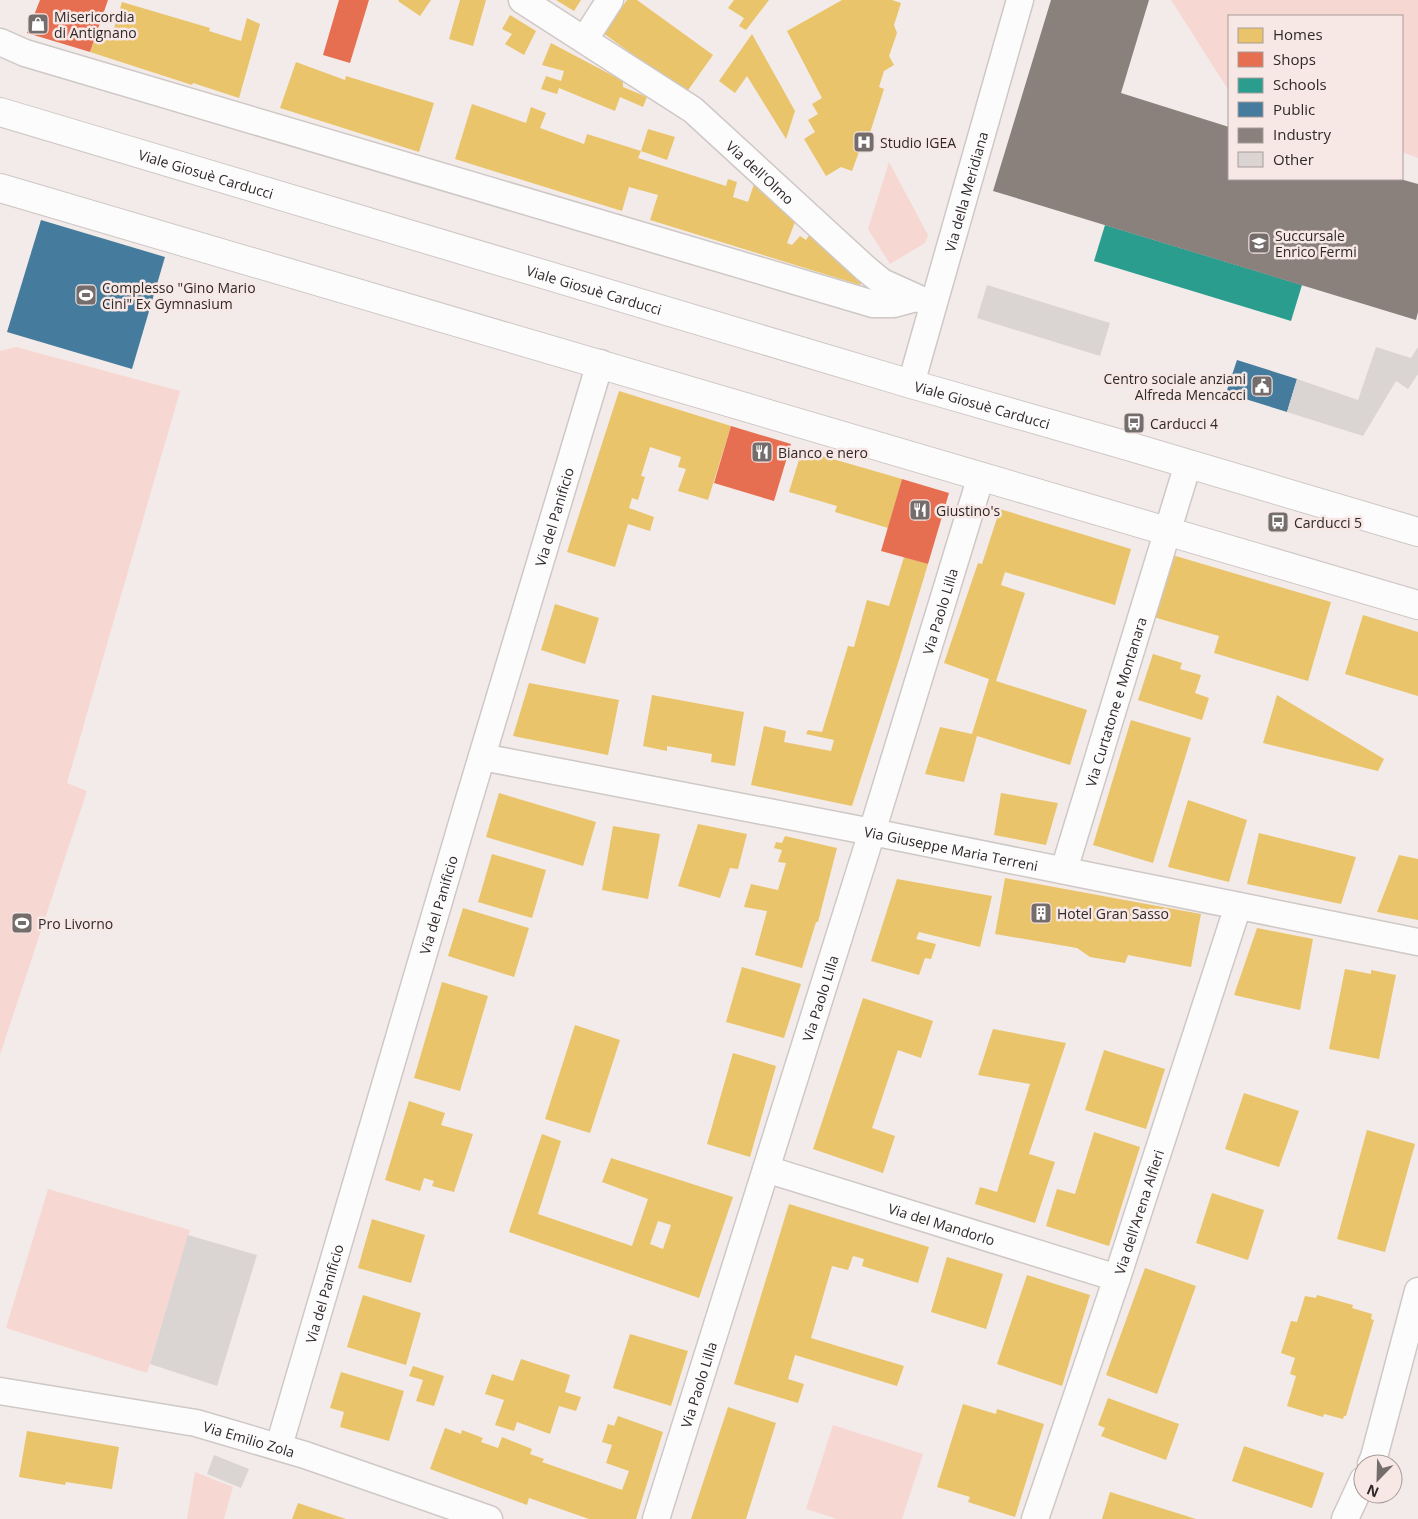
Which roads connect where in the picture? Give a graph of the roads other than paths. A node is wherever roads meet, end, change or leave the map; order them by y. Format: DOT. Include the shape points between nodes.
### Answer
graph roads {
  1 [pos="522,0"];
  2 [pos="610,0"];
  3 [pos="1020,0"];
  4 [pos="585,39"];
  5 [pos="0,42"];
  6 [pos="0,112"];
  7 [pos="0,188"];
  8 [pos="925,302"];
  9 [pos="600,364"];
  10 [pos="911,384"];
  11 [pos="1188,464"];
  12 [pos="981,476"];
  13 [pos="1167,532"];
  14 [pos="1418,532"];
  15 [pos="1418,605"];
  16 [pos="482,757"];
  17 [pos="872,832"];
  18 [pos="1064,870"];
  19 [pos="1238,906"];
  20 [pos="1418,942"];
  21 [pos="766,1169"];
  22 [pos="1117,1278"];
  23 [pos="1418,1292"];
  24 [pos="0,1391"];
  25 [pos="278,1446"];
  26 [pos="1375,1454"];
  27 [pos="1353,1502"];
  28 [pos="489,1519"];
  29 [pos="656,1519"];
  30 [pos="1035,1519"];
  31 [pos="1345,1519"];
  1 -- 4 [label="street, Via dell'Olmo"];
  2 -- 4 [label="street"];
  3 -- 8 [label="street, Via della Meridiana"];
  4 -- 8 [label="street, Via dell'Olmo" via="693,110 882,282"];
  5 -- 8 [label="street" via="25,53 873,304"];
  6 -- 10 [label="main road, Viale Giosuè Carducci"];
  7 -- 9 [label="main road"];
  8 -- 10 [label="street, Via della Meridiana"];
  9 -- 12 [label="main road"];
  9 -- 16 [label="street, Via del Panificio"];
  10 -- 11 [label="main road, Viale Giosuè Carducci"];
  11 -- 13 [label="street"];
  11 -- 14 [label="main road, Viale Giosuè Carducci"];
  12 -- 13 [label="main road"];
  12 -- 17 [label="street, Via Paolo Lilla"];
  13 -- 15 [label="main road"];
  13 -- 18 [label="street, Via Curtatone e Montanara"];
  16 -- 17 [label="street, Via Giuseppe Maria Terreni"];
  16 -- 25 [label="street, Via del Panificio"];
  17 -- 18 [label="street, Via Giuseppe Maria Terreni"];
  17 -- 21 [label="street, Via Paolo Lilla"];
  18 -- 19 [label="street, Via Giuseppe Maria Terreni"];
  19 -- 20 [label="street, Via Giuseppe Maria Terreni"];
  19 -- 22 [label="street, Via dell'Arena Alfieri"];
  21 -- 22 [label="street, Via del Mandorlo"];
  21 -- 29 [label="street, Via Paolo Lilla"];
  22 -- 30 [label="street, Via dell'Arena Alfieri"];
  23 -- 26 [label="street"];
  24 -- 25 [label="street, Via Emilio Zola" via="196,1423"];
  25 -- 28 [label="street, Via Emilio Zola"];
  27 -- 31 [label="street"];
}
